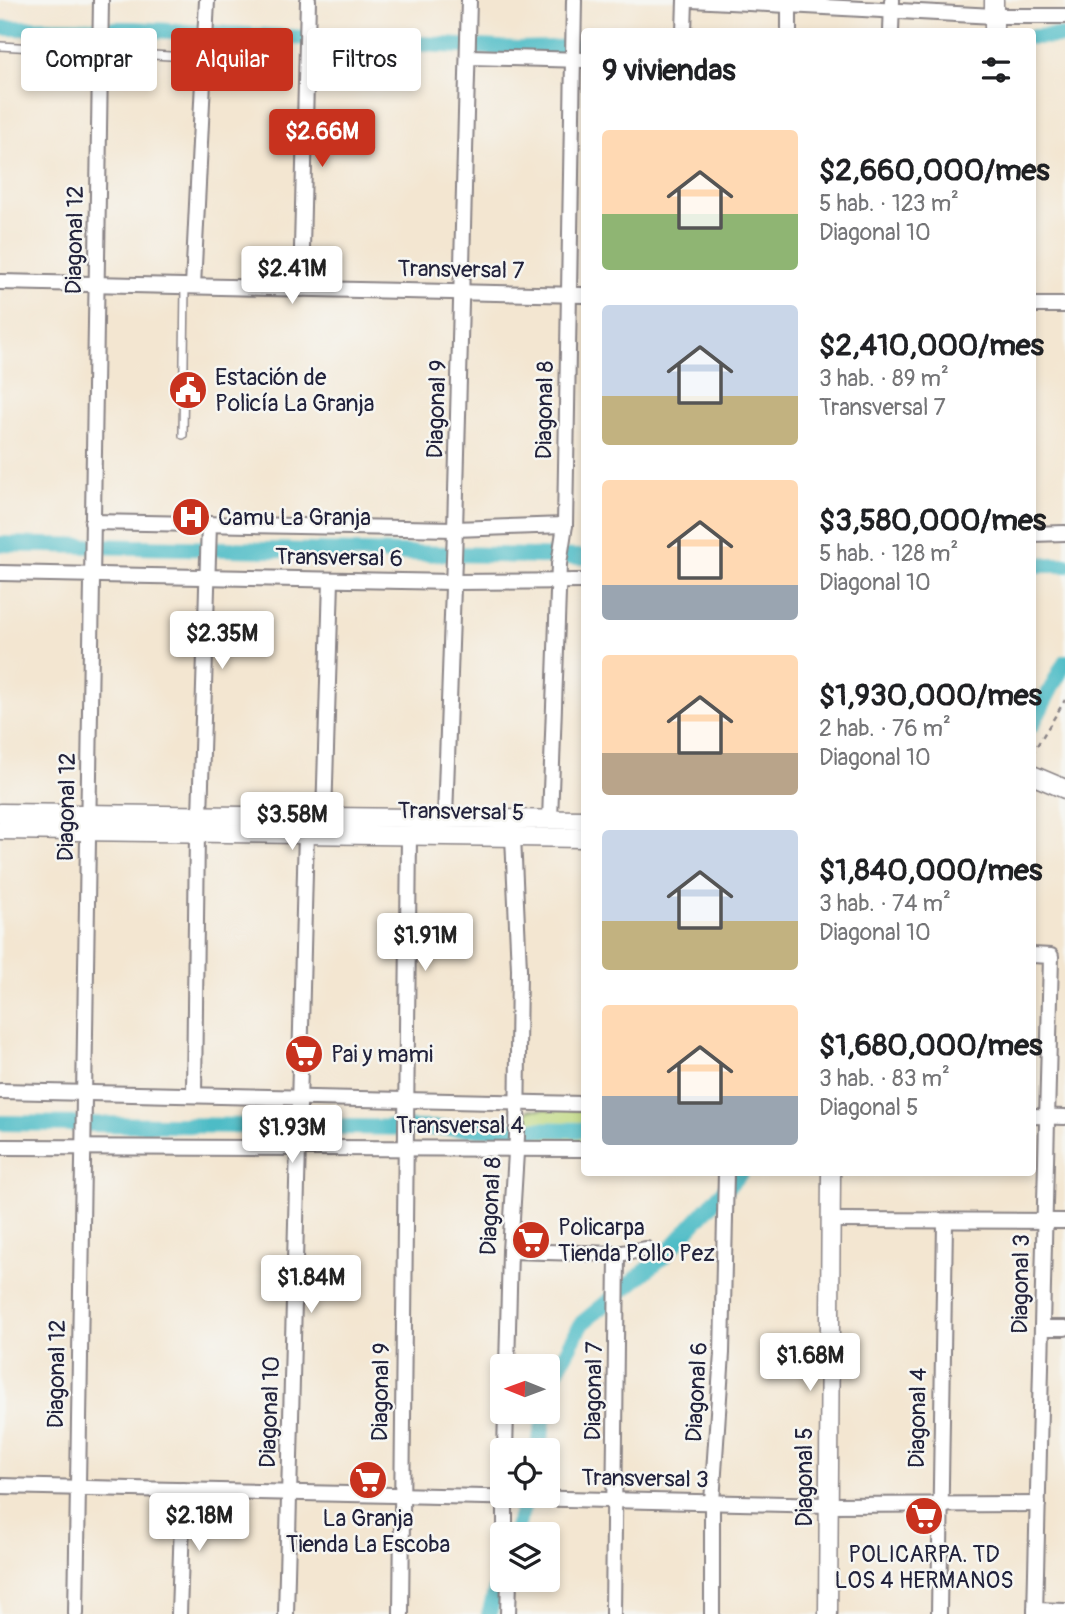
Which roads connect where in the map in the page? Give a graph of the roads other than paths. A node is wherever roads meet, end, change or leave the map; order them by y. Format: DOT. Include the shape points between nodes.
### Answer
graph roads {
  1 [pos="101,0"];
  2 [pos="309,0"];
  3 [pos="469,0"];
  4 [pos="574,0"];
  5 [pos="685,0"];
  6 [pos="691,0"];
  7 [pos="789,2"];
  8 [pos="207,7"];
  9 [pos="891,16"];
  10 [pos="1065,16"];
  11 [pos="994,19"];
  12 [pos="100,28"];
  13 [pos="206,28"];
  14 [pos="684,28"];
  15 [pos="789,28"];
  16 [pos="0,46"];
  17 [pos="21,47"];
  18 [pos="468,54"];
  19 [pos="577,60"];
  20 [pos="99,91"];
  21 [pos="202,91"];
  22 [pos="0,282"];
  23 [pos="96,284"];
  24 [pos="189,286"];
  25 [pos="301,289"];
  26 [pos="462,292"];
  27 [pos="577,295"];
  28 [pos="1036,305"];
  29 [pos="1065,306"];
  30 [pos="183,435"];
  31 [pos="92,522"];
  32 [pos="209,524"];
  33 [pos="565,524"];
  34 [pos="1065,533"];
  35 [pos="1036,534"];
  36 [pos="454,535"];
  37 [pos="92,571"];
  38 [pos="0,573"];
  39 [pos="208,578"];
  40 [pos="454,578"];
  41 [pos="331,580"];
  42 [pos="581,581"];
  43 [pos="559,582"];
  44 [pos="1036,777"];
  45 [pos="1065,789"];
  46 [pos="0,813"];
  47 [pos="324,817"];
  48 [pos="445,818"];
  49 [pos="550,820"];
  50 [pos="581,820"];
  51 [pos="89,823"];
  52 [pos="198,824"];
  53 [pos="0,830"];
  54 [pos="306,832"];
  55 [pos="409,835"];
  56 [pos="513,837"];
  57 [pos="581,838"];
  58 [pos="1036,955"];
  59 [pos="0,1091"];
  60 [pos="194,1095"];
  61 [pos="83,1096"];
  62 [pos="299,1102"];
  63 [pos="581,1104"];
  64 [pos="406,1105"];
  65 [pos="516,1106"];
  66 [pos="1040,1116"];
  67 [pos="1065,1117"];
  68 [pos="82,1142"];
  69 [pos="299,1142"];
  70 [pos="516,1142"];
  71 [pos="406,1144"];
  72 [pos="0,1147"];
  73 [pos="581,1149"];
  74 [pos="726,1176"];
  75 [pos="831,1176"];
  76 [pos="830,1220"];
  77 [pos="1044,1221"];
  78 [pos="1065,1221"];
  79 [pos="944,1222"];
  80 [pos="648,1249"];
  81 [pos="510,1251"];
  82 [pos="617,1254"];
  83 [pos="1043,1328"];
  84 [pos="1065,1328"];
  85 [pos="507,1354"];
  86 [pos="0,1486"];
  87 [pos="78,1488"];
  88 [pos="183,1490"];
  89 [pos="289,1493"];
  90 [pos="402,1495"];
  91 [pos="490,1497"];
  92 [pos="560,1498"];
  93 [pos="614,1499"];
  94 [pos="712,1502"];
  95 [pos="940,1503"];
  96 [pos="1038,1504"];
  97 [pos="829,1505"];
  98 [pos="509,1592"];
  99 [pos="1065,1611"];
  100 [pos="1035,1612"];
  101 [pos="76,1614"];
  102 [pos="179,1614"];
  103 [pos="286,1614"];
  104 [pos="401,1614"];
  105 [pos="508,1614"];
  106 [pos="613,1614"];
  107 [pos="712,1614"];
  108 [pos="828,1614"];
  109 [pos="939,1614"];
  1 -- 12 [label="street, Diagonal 12"];
  2 -- 25 [label="street"];
  3 -- 18 [label="street, Diagonal 9"];
  4 -- 19 [label="street, Diagonal 8"];
  5 -- 14 [label="street"];
  6 -- 7 [label="street"];
  7 -- 9 [label="street"];
  7 -- 15 [label="street"];
  8 -- 13 [label="street"];
  9 -- 11 [label="street"];
  10 -- 11 [label="street"];
  16 -- 17 [label="lane"];
  18 -- 19 [label="street"];
  18 -- 26 [label="street, Diagonal 9"];
  19 -- 27 [label="street, Diagonal 8"];
  20 -- 23 [label="street, Diagonal 12"];
  21 -- 24 [label="street"];
  22 -- 23 [label="street, Transversal 7"];
  23 -- 24 [label="street, Transversal 7"];
  23 -- 31 [label="street, Diagonal 12"];
  24 -- 25 [label="street, Transversal 7"];
  24 -- 30 [label="lane"];
  25 -- 26 [label="street, Transversal 7"];
  26 -- 27 [label="street, Transversal 7"];
  26 -- 36 [label="street, Diagonal 9"];
  27 -- 33 [label="street, Diagonal 8"];
  28 -- 29 [label="street"];
  31 -- 32 [label="street, Transversal 6"];
  31 -- 37 [label="street, Diagonal 12"];
  32 -- 36 [label="street, Transversal 6"];
  32 -- 39 [label="street"];
  33 -- 36 [label="street, Transversal 6"];
  33 -- 43 [label="street, Diagonal 8"];
  34 -- 35 [label="street"];
  36 -- 40 [label="street, Diagonal 9"];
  37 -- 38 [label="street, Transversal 6"];
  37 -- 39 [label="street, Transversal 6"];
  37 -- 51 [label="street, Diagonal 12"];
  39 -- 41 [label="street, Transversal 6"];
  39 -- 52 [label="street"];
  40 -- 41 [label="street, Transversal 6"];
  40 -- 43 [label="street, Transversal 6"];
  40 -- 48 [label="street, Diagonal 9"];
  41 -- 47 [label="street"];
  42 -- 43 [label="street, Transversal 6"];
  43 -- 49 [label="street, Diagonal 8"];
  44 -- 45 [label="street"];
  46 -- 51 [label="street, Transversal 5"];
  47 -- 48 [label="street, Transversal 5"];
  47 -- 52 [label="street, Transversal 5"];
  48 -- 49 [label="street, Transversal 5"];
  49 -- 50 [label="street, Transversal 5"];
  51 -- 52 [label="street, Transversal 5"];
  51 -- 53 [label="street, Transversal 5"];
  51 -- 61 [label="street, Diagonal 12"];
  52 -- 54 [label="street, Transversal 5"];
  52 -- 60 [label="street"];
  54 -- 55 [label="street, Transversal 5"];
  54 -- 62 [label="street, Diagonal 10"];
  55 -- 56 [label="street, Transversal 5"];
  55 -- 64 [label="street, Diagonal 9"];
  56 -- 57 [label="street, Transversal 5"];
  56 -- 65 [label="street, Diagonal 8" via="519,969"];
  58 -- 66 [label="street, Diagonal 3" via="1051,956"];
  59 -- 61 [label="street"];
  60 -- 61 [label="street"];
  60 -- 62 [label="street"];
  61 -- 68 [label="street, Diagonal 12"];
  62 -- 64 [label="street"];
  62 -- 69 [label="street, Diagonal 10"];
  63 -- 65 [label="street"];
  64 -- 65 [label="street"];
  64 -- 71 [label="street, Diagonal 9"];
  65 -- 70 [label="street, Diagonal 8"];
  66 -- 67 [label="street"];
  66 -- 77 [label="street, Diagonal 3"];
  68 -- 69 [label="street, Transversal 4"];
  68 -- 72 [label="street, Transversal 4"];
  68 -- 87 [label="street, Diagonal 12"];
  69 -- 71 [label="street, Transversal 4"];
  69 -- 89 [label="street, Diagonal 10"];
  70 -- 71 [label="street, Transversal 4"];
  70 -- 73 [label="street, Transversal 4"];
  70 -- 81 [label="street, Diagonal 8"];
  71 -- 90 [label="street, Diagonal 9"];
  74 -- 94 [label="street, Diagonal 6" via="722,1353"];
  75 -- 76 [label="street, Diagonal 5"];
  76 -- 79 [label="street"];
  76 -- 97 [label="street, Diagonal 5"];
  77 -- 78 [label="street"];
  77 -- 79 [label="street"];
  77 -- 83 [label="street, Diagonal 3"];
  79 -- 95 [label="street, Diagonal 4"];
  80 -- 82 [label="street"];
  81 -- 82 [label="street"];
  81 -- 85 [label="street, Diagonal 8"];
  82 -- 93 [label="street, Diagonal 7"];
  83 -- 84 [label="street"];
  83 -- 96 [label="street, Diagonal 3"];
  86 -- 87 [label="street, Transversal 3"];
  87 -- 88 [label="street, Transversal 3"];
  87 -- 101 [label="street, Diagonal 12"];
  88 -- 89 [label="street, Transversal 3"];
  88 -- 102 [label="street"];
  89 -- 90 [label="street, Transversal 3"];
  89 -- 103 [label="street, Diagonal 10"];
  90 -- 91 [label="street, Transversal 3"];
  90 -- 104 [label="street, Diagonal 9"];
  92 -- 93 [label="street, Transversal 3"];
  93 -- 94 [label="street, Transversal 3"];
  93 -- 106 [label="street, Diagonal 7"];
  94 -- 97 [label="street, Transversal 3"];
  94 -- 107 [label="street, Diagonal 6"];
  95 -- 96 [label="street, Transversal 3"];
  95 -- 97 [label="street, Transversal 3"];
  95 -- 109 [label="street, Diagonal 4"];
  96 -- 100 [label="street, Diagonal 3"];
  97 -- 108 [label="street, Diagonal 5"];
  98 -- 105 [label="street"];
  99 -- 100 [label="street"];
}
